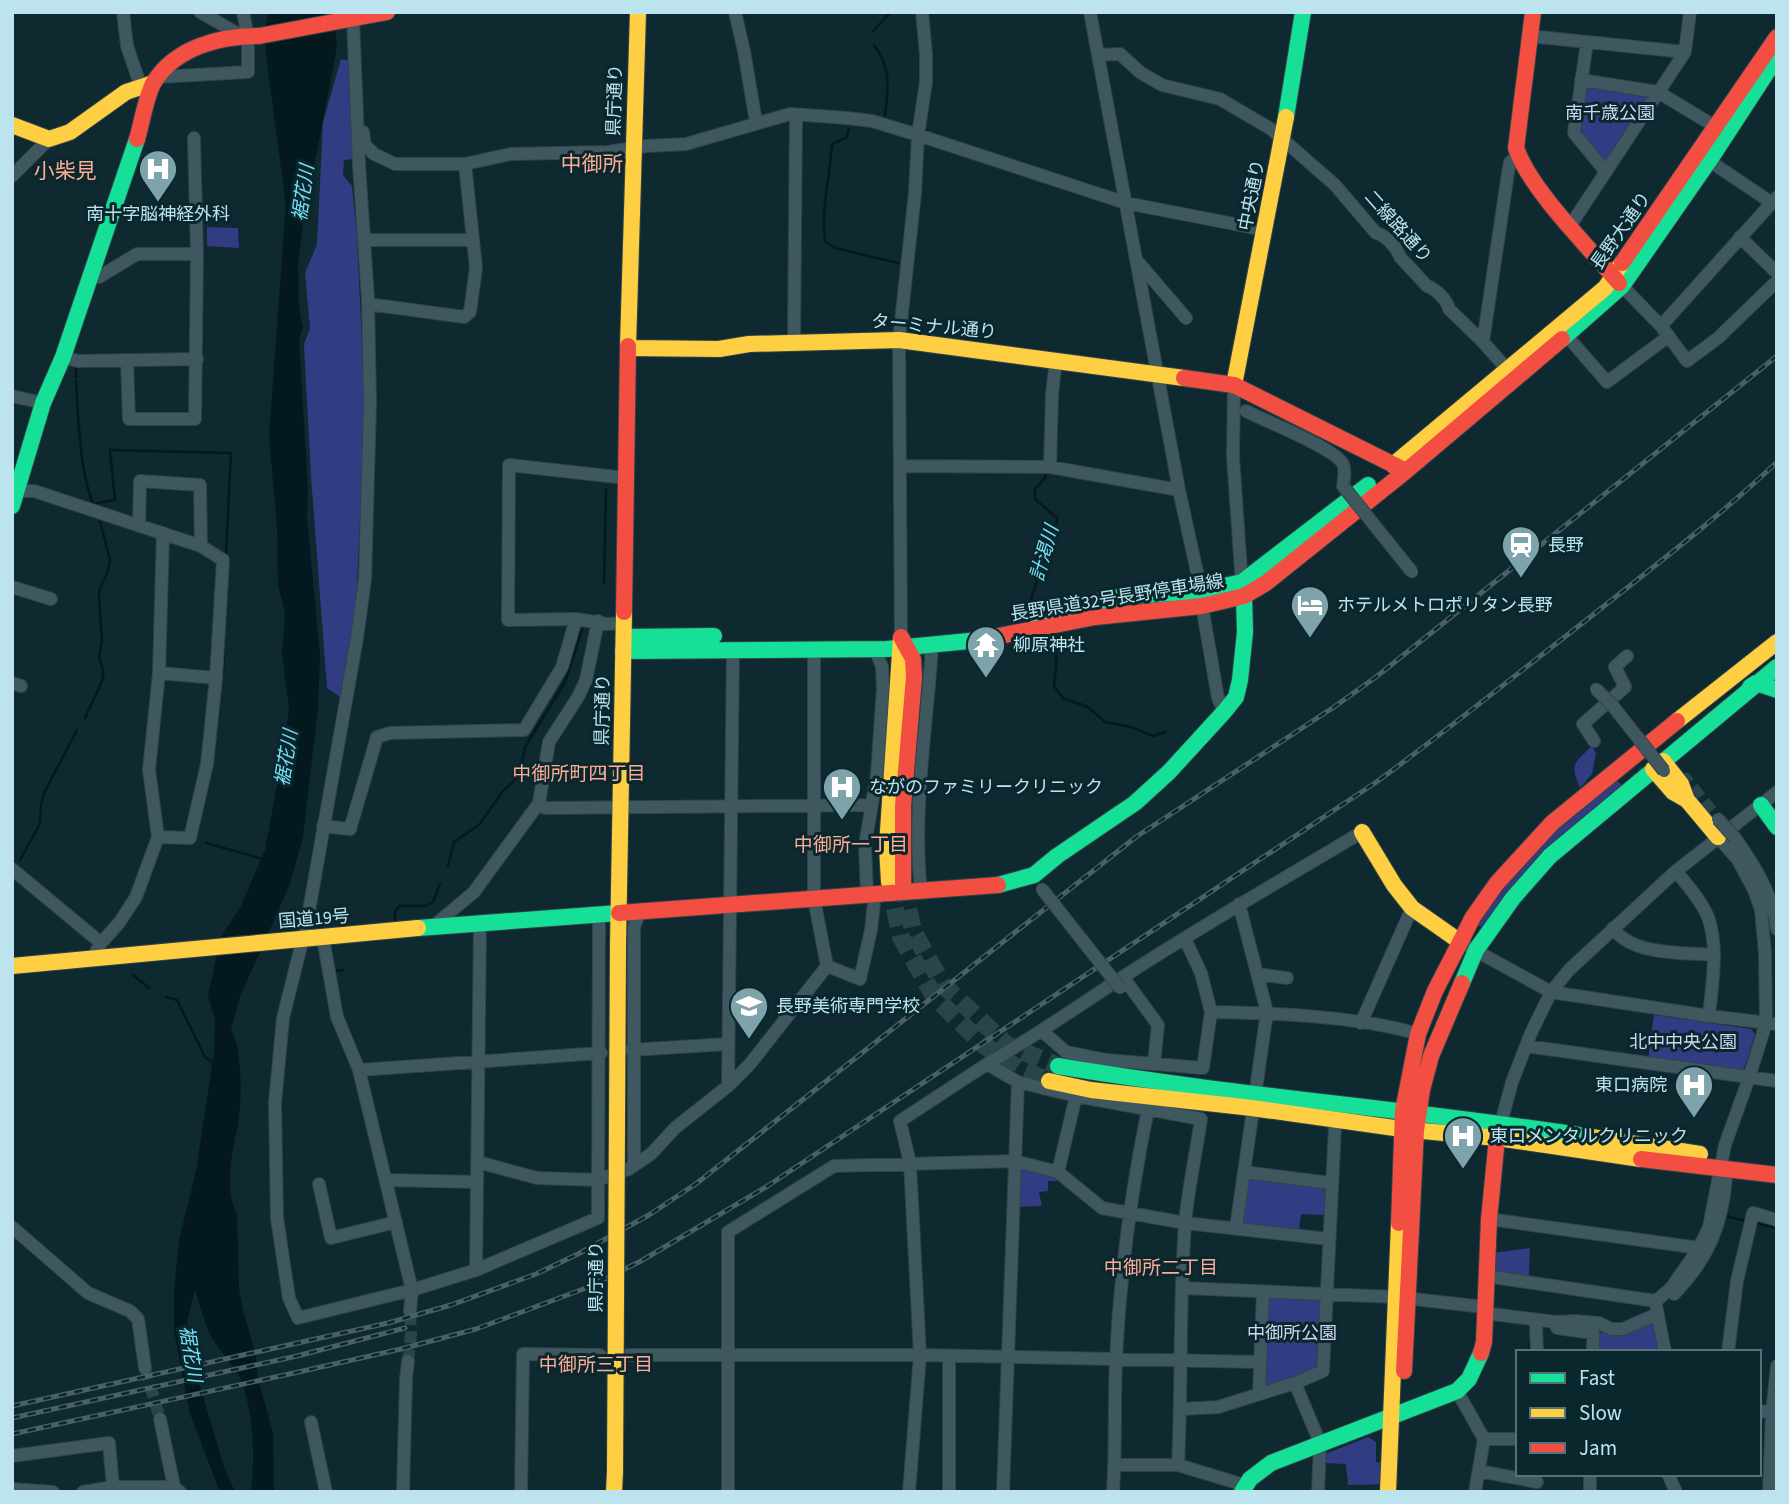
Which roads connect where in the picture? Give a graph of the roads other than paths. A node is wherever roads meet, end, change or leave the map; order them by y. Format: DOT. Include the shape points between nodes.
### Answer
graph roads {
  1 [pos="123,12"];
  2 [pos="200,12"];
  3 [pos="243,12"];
  4 [pos="387,12"];
  5 [pos="638,12"];
  6 [pos="735,12"];
  7 [pos="922,12"];
  8 [pos="1090,12"];
  9 [pos="1303,12"];
  10 [pos="1533,12"];
  11 [pos="1690,12"];
  12 [pos="349,17"];
  13 [pos="1529,36"];
  14 [pos="250,37"];
  15 [pos="1777,37"];
  16 [pos="1587,42"];
  17 [pos="1685,52"];
  18 [pos="1099,55"];
  19 [pos="1777,57"];
  20 [pos="1581,80"];
  21 [pos="152,82"];
  22 [pos="1658,92"];
  23 [pos="356,95"];
  24 [pos="796,115"];
  25 [pos="756,122"];
  26 [pos="12,125"];
  27 [pos="1716,127"];
  28 [pos="918,135"];
  29 [pos="194,138"];
  30 [pos="1283,138"];
  31 [pos="49,139"];
  32 [pos="633,148"];
  33 [pos="1518,155"];
  34 [pos="1704,157"];
  35 [pos="466,164"];
  36 [pos="1606,172"];
  37 [pos="12,176"];
  38 [pos="1774,200"];
  39 [pos="1126,203"];
  40 [pos="1570,226"];
  41 [pos="1265,230"];
  42 [pos="1740,237"];
  43 [pos="365,240"];
  44 [pos="474,240"];
  45 [pos="197,254"];
  46 [pos="1137,260"];
  47 [pos="1777,273"];
  48 [pos="91,274"];
  49 [pos="1777,281"];
  50 [pos="1618,282"];
  51 [pos="368,304"];
  52 [pos="1186,318"];
  53 [pos="1665,331"];
  54 [pos="1567,336"];
  55 [pos="899,340"];
  56 [pos="794,342"];
  57 [pos="1483,342"];
  58 [pos="628,348"];
  59 [pos="63,357"];
  60 [pos="197,359"];
  61 [pos="127,360"];
  62 [pos="1056,360"];
  63 [pos="1507,369"];
  64 [pos="1158,375"];
  65 [pos="1234,385"];
  66 [pos="12,397"];
  67 [pos="43,402"];
  68 [pos="1246,411"];
  69 [pos="1410,463"];
  70 [pos="900,466"];
  71 [pos="1050,467"];
  72 [pos="626,478"];
  73 [pos="1179,490"];
  74 [pos="14,496"];
  75 [pos="139,526"];
  76 [pos="163,533"];
  77 [pos="201,546"];
  78 [pos="1412,572"];
  79 [pos="12,587"];
  80 [pos="1243,589"];
  81 [pos="51,598"];
  82 [pos="1200,599"];
  83 [pos="576,619"];
  84 [pos="598,621"];
  85 [pos="624,637"];
  86 [pos="1777,642"];
  87 [pos="903,644"];
  88 [pos="932,646"];
  89 [pos="733,649"];
  90 [pos="814,649"];
  91 [pos="875,649"];
  92 [pos="1628,656"];
  93 [pos="1777,667"];
  94 [pos="159,673"];
  95 [pos="216,678"];
  96 [pos="1756,683"];
  97 [pos="1596,689"];
  98 [pos="1776,696"];
  99 [pos="1608,702"];
  100 [pos="1224,712"];
  101 [pos="1594,741"];
  102 [pos="1626,761"];
  103 [pos="1661,769"];
  104 [pos="1777,792"];
  105 [pos="539,803"];
  106 [pos="872,805"];
  107 [pos="1761,805"];
  108 [pos="813,806"];
  109 [pos="730,807"];
  110 [pos="620,808"];
  111 [pos="1718,819"];
  112 [pos="323,826"];
  113 [pos="1777,827"];
  114 [pos="1362,832"];
  115 [pos="158,837"];
  116 [pos="1718,837"];
  117 [pos="1676,871"];
  118 [pos="15,877"];
  119 [pos="896,883"];
  120 [pos="1042,889"];
  121 [pos="921,891"];
  122 [pos="871,894"];
  123 [pos="814,899"];
  124 [pos="730,904"];
  125 [pos="1239,904"];
  126 [pos="1412,908"];
  127 [pos="640,911"];
  128 [pos="619,913"];
  129 [pos="599,915"];
  130 [pos="480,924"];
  131 [pos="433,927"];
  132 [pos="1613,928"];
  133 [pos="1777,929"];
  134 [pos="323,937"];
  135 [pos="1185,939"];
  136 [pos="299,940"];
  137 [pos="1460,941"];
  138 [pos="97,950"];
  139 [pos="1476,950"];
  140 [pos="1714,954"];
  141 [pos="827,966"];
  142 [pos="12,968"];
  143 [pos="1256,974"];
  144 [pos="1287,978"];
  145 [pos="1122,983"];
  146 [pos="1551,992"];
  147 [pos="1211,1012"];
  148 [pos="1267,1012"];
  149 [pos="1139,1013"];
  150 [pos="1709,1016"];
  151 [pos="1153,1017"];
  152 [pos="1361,1023"];
  153 [pos="1771,1024"];
  154 [pos="1042,1031"];
  155 [pos="1418,1034"];
  156 [pos="728,1044"];
  157 [pos="1526,1046"];
  158 [pos="633,1049"];
  159 [pos="600,1053"];
  160 [pos="479,1061"];
  161 [pos="987,1064"];
  162 [pos="1154,1064"];
  163 [pos="1058,1066"];
  164 [pos="359,1070"];
  165 [pos="1749,1078"];
  166 [pos="1049,1081"];
  167 [pos="1018,1082"];
  168 [pos="1777,1082"];
  169 [pos="728,1086"];
  170 [pos="1076,1096"];
  171 [pos="1254,1101"];
  172 [pos="1148,1109"];
  173 [pos="1410,1112"];
  174 [pos="1333,1119"];
  175 [pos="1409,1130"];
  176 [pos="1499,1131"];
  177 [pos="1015,1161"];
  178 [pos="478,1162"];
  179 [pos="910,1163"];
  180 [pos="1777,1163"];
  181 [pos="634,1166"];
  182 [pos="1723,1167"];
  183 [pos="1058,1172"];
  184 [pos="1244,1172"];
  185 [pos="1777,1175"];
  186 [pos="387,1180"];
  187 [pos="598,1180"];
  188 [pos="477,1182"];
  189 [pos="1331,1183"];
  190 [pos="318,1184"];
  191 [pos="1128,1214"];
  192 [pos="1489,1219"];
  193 [pos="1777,1220"];
  194 [pos="396,1222"];
  195 [pos="1185,1223"];
  196 [pos="12,1227"];
  197 [pos="1236,1228"];
  198 [pos="1329,1240"];
  199 [pos="1699,1248"];
  200 [pos="476,1270"];
  201 [pos="1486,1276"];
  202 [pos="1184,1288"];
  203 [pos="412,1290"];
  204 [pos="1263,1292"];
  205 [pos="1326,1293"];
  206 [pos="1402,1297"];
  207 [pos="1657,1308"];
  208 [pos="410,1311"];
  209 [pos="1484,1313"];
  210 [pos="1536,1325"];
  211 [pos="1537,1350"];
  212 [pos="1593,1350"];
  213 [pos="1665,1350"];
  214 [pos="1728,1350"];
  215 [pos="600,1355"];
  216 [pos="628,1355"];
  217 [pos="727,1355"];
  218 [pos="920,1355"];
  219 [pos="949,1356"];
  220 [pos="1009,1357"];
  221 [pos="1116,1358"];
  222 [pos="1179,1360"];
  223 [pos="408,1361"];
  224 [pos="1259,1362"];
  225 [pos="1777,1366"];
  226 [pos="145,1368"];
  227 [pos="1295,1383"];
  228 [pos="1457,1391"];
  229 [pos="1259,1393"];
  230 [pos="1181,1409"];
  231 [pos="1769,1413"];
  232 [pos="1396,1416"];
  233 [pos="160,1419"];
  234 [pos="311,1422"];
  235 [pos="1484,1439"];
  236 [pos="1516,1439"];
  237 [pos="1320,1443"];
  238 [pos="12,1456"];
  239 [pos="1115,1465"];
  240 [pos="1178,1465"];
  241 [pos="1479,1471"];
  242 [pos="1669,1476"];
  243 [pos="1537,1483"];
  244 [pos="113,1487"];
  245 [pos="1243,1488"];
  246 [pos="12,1489"];
  247 [pos="177,1489"];
  248 [pos="53,1492"];
  249 [pos="83,1492"];
  250 [pos="326,1492"];
  251 [pos="403,1492"];
  252 [pos="521,1492"];
  253 [pos="614,1492"];
  254 [pos="727,1492"];
  255 [pos="909,1492"];
  256 [pos="948,1492"];
  257 [pos="1003,1492"];
  258 [pos="1113,1492"];
  259 [pos="1318,1492"];
  260 [pos="1388,1492"];
  261 [pos="1399,1492"];
  262 [pos="1475,1492"];
  263 [pos="1676,1492"];
  264 [pos="1769,1492"];
  1 -- 21 [label="street" via="127,46 140,84"];
  2 -- 14 [label="street"];
  3 -- 14 [label="street"];
  4 -- 12 [label="main road"];
  5 -- 32 [label="main road, 県庁通り"];
  6 -- 25 [label="street"];
  7 -- 28 [label="street" via="926,82"];
  8 -- 18 [label="street"];
  9 -- 30 [label="main road, 中央通り"];
  10 -- 13 [label="main road"];
  11 -- 17 [label="street"];
  12 -- 14 [label="main road"];
  12 -- 23 [label="street"];
  13 -- 16 [label="street"];
  13 -- 33 [label="main road"];
  14 -- 21 [label="main road" via="211,42 187,51"];
  14 -- 21 [label="street" via="248,72"];
  15 -- 27 [label="main road, 長野大通り"];
  16 -- 17 [label="street"];
  16 -- 20 [label="street"];
  17 -- 22 [label="street"];
  18 -- 30 [label="street, 二線路通り" via="1119,54 1162,85 1220,99"];
  18 -- 39 [label="street"];
  19 -- 34 [label="main road, 長野大通り"];
  20 -- 22 [label="street"];
  20 -- 36 [label="street" via="1574,133"];
  21 -- 31 [label="main road" via="126,92 70,132"];
  21 -- 48 [label="main road" via="131,161"];
  22 -- 27 [label="street"];
  22 -- 36 [label="street"];
  23 -- 35 [label="street" via="365,145 374,154 395,164"];
  23 -- 43 [label="street"];
  24 -- 25 [label="street"];
  24 -- 28 [label="street" via="872,121"];
  24 -- 56 [label="street"];
  25 -- 32 [label="street" via="686,144"];
  26 -- 31 [label="main road"];
  27 -- 34 [label="main road, 長野大通り"];
  28 -- 39 [label="street"];
  28 -- 55 [label="street"];
  29 -- 45 [label="street"];
  30 -- 41 [label="main road, 中央通り"];
  30 -- 57 [label="street, 二線路通り" via="1350,201"];
  31 -- 37 [label="street"];
  32 -- 35 [label="street" via="510,154"];
  32 -- 58 [label="main road, 県庁通り"];
  33 -- 40 [label="main road"];
  33 -- 57 [label="street" via="1508,172"];
  34 -- 38 [label="street"];
  34 -- 50 [label="main road, 長野大通り"];
  35 -- 44 [label="street"];
  36 -- 40 [label="street"];
  38 -- 42 [label="street"];
  39 -- 41 [label="street"];
  39 -- 46 [label="street"];
  40 -- 50 [label="main road"];
  41 -- 65 [label="main road, 中央通り"];
  42 -- 47 [label="street"];
  42 -- 53 [label="street"];
  43 -- 44 [label="street"];
  43 -- 51 [label="street"];
  44 -- 51 [label="street" via="476,268 470,312 464,317"];
  45 -- 48 [label="street" via="138,254 99,277"];
  45 -- 60 [label="street"];
  46 -- 52 [label="street"];
  46 -- 64 [label="street"];
  48 -- 59 [label="main road"];
  49 -- 53 [label="street" via="1687,362"];
  50 -- 53 [label="street"];
  50 -- 54 [label="main road, 長野大通り"];
  50 -- 63 [label="main road, 長野大通り"];
  51 -- 112 [label="street" via="365,579"];
  53 -- 54 [label="street" via="1607,382"];
  54 -- 69 [label="main road, 長野大通り"];
  55 -- 56 [label="main road, ターミナル通り"];
  55 -- 62 [label="main road, ターミナル通り"];
  55 -- 70 [label="street"];
  56 -- 58 [label="main road, ターミナル通り" via="719,349"];
  57 -- 63 [label="street, 二線路通り"];
  58 -- 72 [label="main road, 県庁通り"];
  59 -- 61 [label="street"];
  59 -- 67 [label="main road"];
  60 -- 61 [label="street"];
  60 -- 61 [label="street" via="195,419 129,419"];
  62 -- 64 [label="main road, ターミナル通り"];
  62 -- 71 [label="street"];
  63 -- 69 [label="main road, 長野大通り"];
  64 -- 65 [label="main road, ターミナル通り"];
  64 -- 73 [label="street"];
  65 -- 69 [label="main road, ターミナル通り"];
  65 -- 80 [label="street" via="1233,457"];
  66 -- 67 [label="street"];
  67 -- 74 [label="main road"];
  68 -- 78 [label="street, bridge" via="1329,451 1343,464 1343,486"];
  69 -- 80 [label="main road, 長野県道32号長野停車場線" via="1266,583"];
  70 -- 71 [label="street"];
  70 -- 87 [label="street"];
  71 -- 73 [label="street"];
  72 -- 83 [label="street" via="509,465 508,620"];
  72 -- 85 [label="main road, 県庁通り"];
  73 -- 82 [label="street"];
  74 -- 75 [label="street" via="34,491"];
  75 -- 76 [label="street"];
  75 -- 77 [label="street" via="140,481 200,485"];
  76 -- 77 [label="street"];
  76 -- 94 [label="street"];
  77 -- 95 [label="street" via="223,560"];
  79 -- 81 [label="street"];
  80 -- 82 [label="main road, 長野県道32号長野停車場線" via="1224,588"];
  80 -- 100 [label="main road, 国道19号" via="1240,680 1236,697"];
  82 -- 87 [label="main road, 長野県道32号長野停車場線" via="1118,597"];
  82 -- 88 [label="main road, 長野県道32号長野停車場線"];
  82 -- 100 [label="street"];
  83 -- 84 [label="street"];
  83 -- 112 [label="street" via="562,667 524,730 377,737 350,829"];
  84 -- 85 [label="street"];
  84 -- 105 [label="street" via="586,680 549,742"];
  85 -- 87 [label="main road, 長野県道32号長野停車場線"];
  85 -- 89 [label="main road, 長野県道32号長野停車場線"];
  85 -- 110 [label="main road, 県庁通り"];
  86 -- 102 [label="main road"];
  87 -- 88 [label="main road, 長野県道32号長野停車場線"];
  87 -- 91 [label="main road, 長野県道32号長野停車場線"];
  87 -- 119 [label="main road" via="887,846"];
  88 -- 121 [label="street" via="919,771"];
  89 -- 90 [label="main road, 長野県道32号長野停車場線"];
  89 -- 109 [label="street"];
  90 -- 91 [label="main road, 長野県道32号長野停車場線"];
  90 -- 108 [label="street"];
  91 -- 106 [label="street" via="883,689"];
  92 -- 99 [label="street" via="1615,667 1625,687"];
  93 -- 96 [label="main road"];
  94 -- 95 [label="street"];
  94 -- 115 [label="street" via="149,770"];
  95 -- 115 [label="street" via="207,764 190,838"];
  96 -- 98 [label="main road"];
  96 -- 102 [label="main road" via="1709,710 1641,766"];
  96 -- 103 [label="main road"];
  97 -- 99 [label="street, bridge"];
  99 -- 101 [label="street" via="1583,724"];
  99 -- 103 [label="street, bridge"];
  100 -- 121 [label="main road, 国道19号" via="1135,803 1034,875 989,887"];
  102 -- 137 [label="main road" via="1524,852 1497,883"];
  103 -- 116 [label="main road" via="1681,784 1687,800"];
  103 -- 139 [label="main road" via="1550,856"];
  104 -- 107 [label="street"];
  105 -- 110 [label="street" via="545,808"];
  105 -- 131 [label="street" via="474,892"];
  106 -- 108 [label="street"];
  106 -- 122 [label="street" via="865,845"];
  107 -- 113 [label="main road"];
  107 -- 116 [label="street"];
  108 -- 109 [label="street"];
  108 -- 123 [label="street"];
  109 -- 110 [label="street"];
  109 -- 124 [label="street"];
  110 -- 128 [label="main road, 県庁通り"];
  111 -- 133 [label="street, bridge" via="1763,880"];
  112 -- 136 [label="street"];
  114 -- 125 [label="street"];
  114 -- 126 [label="main road"];
  115 -- 138 [label="street" via="136,897"];
  116 -- 117 [label="street"];
  116 -- 153 [label="street" via="1738,860 1761,910"];
  117 -- 132 [label="street"];
  117 -- 140 [label="street" via="1708,917"];
  118 -- 138 [label="street"];
  120 -- 145 [label="street, bridge"];
  121 -- 122 [label="main road, 国道19号"];
  122 -- 123 [label="main road, 国道19号"];
  122 -- 141 [label="street" via="871,930 860,979"];
  123 -- 124 [label="main road, 国道19号"];
  123 -- 141 [label="street"];
  124 -- 127 [label="main road, 国道19号"];
  124 -- 156 [label="street"];
  125 -- 135 [label="street"];
  125 -- 143 [label="street"];
  126 -- 137 [label="main road"];
  126 -- 152 [label="street"];
  127 -- 128 [label="main road, 国道19号"];
  127 -- 158 [label="street" via="634,927"];
  128 -- 129 [label="main road, 国道19号"];
  128 -- 253 [label="main road, 県庁通り, bridge"];
  129 -- 130 [label="main road, 国道19号"];
  129 -- 159 [label="street"];
  130 -- 131 [label="main road, 国道19号"];
  130 -- 160 [label="street"];
  131 -- 134 [label="main road, 国道19号"];
  132 -- 140 [label="street" via="1619,937 1642,948"];
  132 -- 146 [label="street"];
  134 -- 136 [label="main road, 国道19号"];
  134 -- 164 [label="street" via="337,1017"];
  135 -- 145 [label="street"];
  135 -- 147 [label="street" via="1201,973"];
  136 -- 138 [label="main road, 国道19号" via="167,951"];
  136 -- 203 [label="street" via="283,1018 275,1104 277,1218 289,1298 299,1318"];
  137 -- 139 [label="street"];
  137 -- 155 [label="main road"];
  138 -- 142 [label="main road, 国道19号"];
  139 -- 146 [label="street"];
  139 -- 173 [label="main road"];
  140 -- 150 [label="street"];
  141 -- 169 [label="street"];
  143 -- 144 [label="street"];
  143 -- 148 [label="street"];
  145 -- 151 [label="street"];
  145 -- 154 [label="street"];
  146 -- 150 [label="street"];
  146 -- 157 [label="street"];
  147 -- 148 [label="street"];
  147 -- 162 [label="street" via="1203,1068"];
  148 -- 152 [label="street"];
  148 -- 171 [label="street"];
  149 -- 151 [label="street"];
  150 -- 153 [label="street"];
  151 -- 162 [label="street" via="1158,1025"];
  152 -- 155 [label="street"];
  153 -- 165 [label="street"];
  154 -- 161 [label="street"];
  154 -- 162 [label="street" via="1066,1052"];
  155 -- 173 [label="main road"];
  156 -- 158 [label="street"];
  156 -- 169 [label="street"];
  157 -- 165 [label="street"];
  157 -- 176 [label="street"];
  158 -- 181 [label="street"];
  159 -- 160 [label="street"];
  159 -- 187 [label="street"];
  160 -- 164 [label="street"];
  160 -- 178 [label="street"];
  161 -- 167 [label="street"];
  161 -- 179 [label="street" via="900,1121"];
  163 -- 171 [label="main road"];
  164 -- 186 [label="street"];
  165 -- 168 [label="street"];
  165 -- 182 [label="street"];
  166 -- 171 [label="main road" via="1091,1090"];
  167 -- 170 [label="street"];
  167 -- 177 [label="street"];
  169 -- 181 [label="street"];
  170 -- 172 [label="street"];
  170 -- 183 [label="street"];
  171 -- 173 [label="main road"];
  171 -- 174 [label="main road"];
  171 -- 184 [label="street"];
  172 -- 191 [label="street"];
  172 -- 195 [label="street" via="1201,1119"];
  173 -- 175 [label="main road"];
  173 -- 176 [label="main road"];
  174 -- 175 [label="main road"];
  174 -- 189 [label="street"];
  175 -- 176 [label="main road"];
  175 -- 206 [label="main road"];
  176 -- 182 [label="main road" via="1638,1159"];
  176 -- 192 [label="main road"];
  177 -- 179 [label="street"];
  177 -- 183 [label="street"];
  177 -- 220 [label="street"];
  178 -- 187 [label="street" via="537,1178"];
  178 -- 188 [label="street"];
  179 -- 217 [label="street" via="834,1166 728,1232"];
  179 -- 218 [label="street"];
  180 -- 182 [label="main road"];
  181 -- 187 [label="street"];
  182 -- 185 [label="main road"];
  182 -- 199 [label="street" via="1709,1227"];
  182 -- 207 [label="street" via="1723,1207 1711,1245 1685,1283"];
  183 -- 191 [label="street" via="1102,1208"];
  184 -- 189 [label="street"];
  184 -- 197 [label="street"];
  186 -- 188 [label="street"];
  186 -- 194 [label="street"];
  187 -- 200 [label="street" via="598,1218"];
  188 -- 200 [label="street"];
  189 -- 198 [label="street"];
  190 -- 194 [label="street" via="331,1238"];
  191 -- 195 [label="street"];
  191 -- 221 [label="street"];
  192 -- 199 [label="street"];
  192 -- 201 [label="main road"];
  193 -- 214 [label="street" via="1753,1213 1737,1281"];
  194 -- 203 [label="street"];
  195 -- 197 [label="street"];
  195 -- 202 [label="street"];
  196 -- 226 [label="street" via="88,1293 130,1311 138,1320"];
  197 -- 198 [label="street"];
  198 -- 205 [label="street"];
  199 -- 207 [label="street"];
  200 -- 203 [label="street"];
  201 -- 207 [label="street"];
  201 -- 209 [label="main road"];
  202 -- 204 [label="street"];
  202 -- 222 [label="street"];
  203 -- 208 [label="street"];
  204 -- 205 [label="street"];
  204 -- 224 [label="street"];
  205 -- 206 [label="street"];
  205 -- 227 [label="street" via="1323,1371"];
  206 -- 209 [label="street"];
  206 -- 232 [label="main road"];
  207 -- 209 [label="street" via="1623,1331 1599,1324"];
  207 -- 213 [label="street"];
  209 -- 210 [label="street"];
  209 -- 228 [label="main road" via="1480,1357"];
  210 -- 211 [label="street"];
  210 -- 212 [label="street" via="1593,1333"];
  215 -- 252 [label="street" via="523,1354"];
  216 -- 217 [label="street"];
  217 -- 218 [label="street"];
  217 -- 254 [label="street"];
  218 -- 219 [label="street"];
  218 -- 255 [label="street"];
  219 -- 220 [label="street"];
  219 -- 256 [label="street"];
  220 -- 221 [label="street"];
  220 -- 257 [label="street"];
  221 -- 222 [label="street"];
  221 -- 239 [label="street"];
  222 -- 224 [label="street"];
  222 -- 230 [label="street"];
  223 -- 251 [label="street"];
  224 -- 229 [label="street"];
  225 -- 231 [label="street"];
  227 -- 229 [label="street"];
  227 -- 237 [label="street"];
  228 -- 232 [label="main road"];
  228 -- 235 [label="street"];
  229 -- 230 [label="street" via="1218,1408"];
  230 -- 240 [label="street"];
  231 -- 264 [label="street"];
  232 -- 237 [label="main road"];
  232 -- 260 [label="main road"];
  232 -- 261 [label="main road"];
  233 -- 247 [label="street"];
  234 -- 250 [label="street"];
  235 -- 236 [label="street"];
  235 -- 241 [label="street"];
  237 -- 245 [label="main road" via="1271,1462"];
  237 -- 259 [label="street"];
  238 -- 244 [label="street" via="108,1443"];
  239 -- 240 [label="street"];
  239 -- 258 [label="street"];
  240 -- 245 [label="street"];
  241 -- 243 [label="street"];
  241 -- 262 [label="street"];
  242 -- 263 [label="street"];
  244 -- 247 [label="street"];
  244 -- 249 [label="street"];
  246 -- 248 [label="street"];
}
